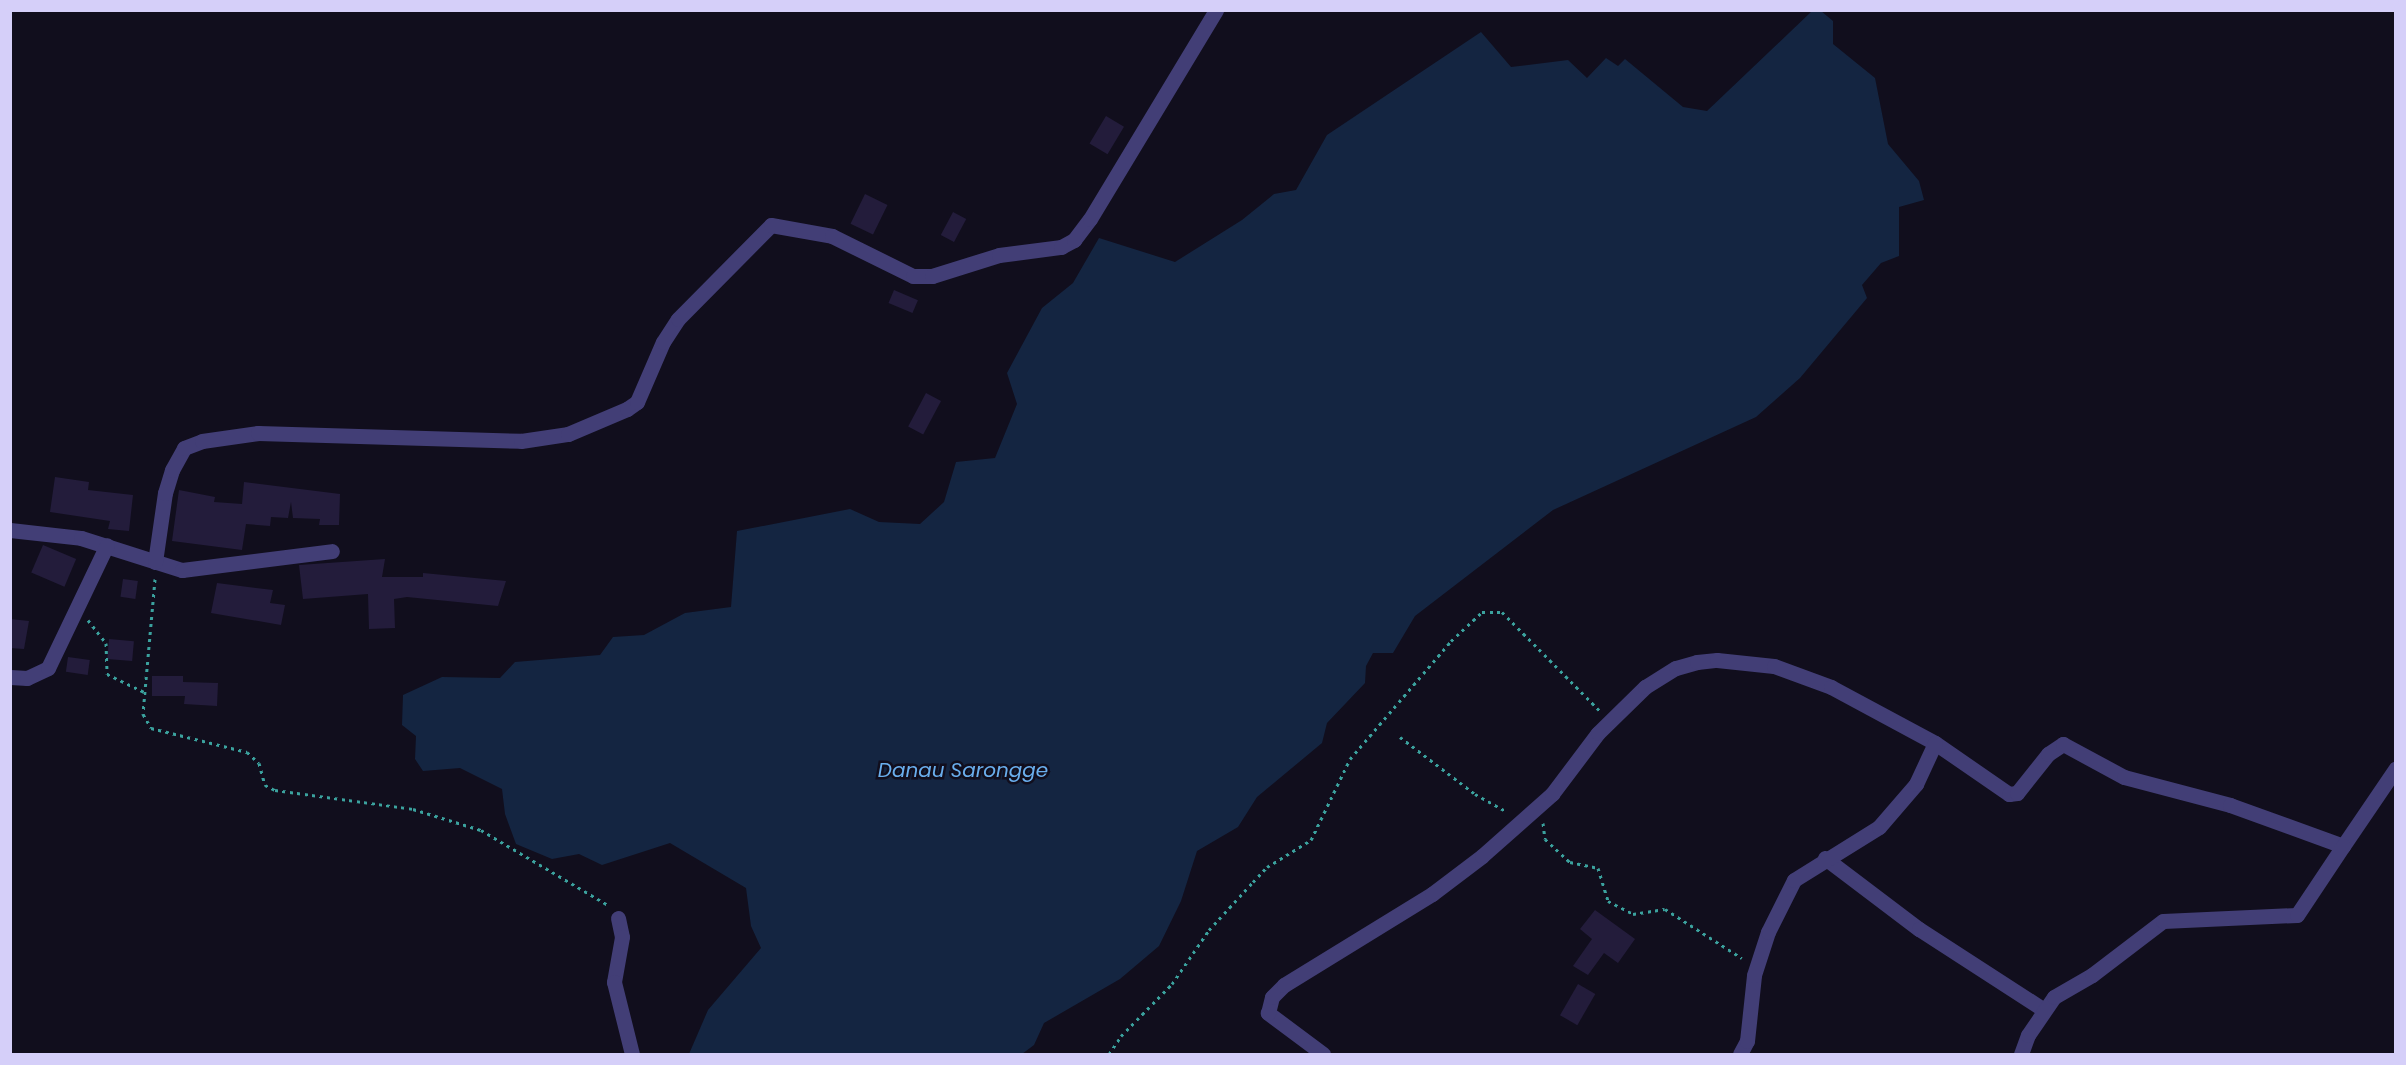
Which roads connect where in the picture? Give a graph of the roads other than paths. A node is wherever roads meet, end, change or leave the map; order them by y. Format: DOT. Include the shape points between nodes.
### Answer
graph roads {
  1 [pos="1216,10"];
  2 [pos="10,530"];
  3 [pos="107,545"];
  4 [pos="332,551"];
  5 [pos="155,562"];
  6 [pos="10,677"];
  7 [pos="1935,743"];
  8 [pos="2396,768"];
  9 [pos="2343,846"];
  10 [pos="1825,858"];
  11 [pos="618,918"];
  12 [pos="2044,1010"];
  13 [pos="632,1054"];
  14 [pos="1323,1054"];
  15 [pos="1740,1054"];
  16 [pos="2022,1054"];
  1 -- 5 [label="street" via="1090,219 1074,240 1061,247 999,255 932,276 913,276 832,236 771,225 678,319 663,342 637,402 627,409 568,434 521,441 258,433 202,441 184,448 172,470 161,513"];
  2 -- 3 [label="street" via="53,533"];
  3 -- 5 [label="street"];
  3 -- 6 [label="street" via="48,668 27,678"];
  4 -- 5 [label="street" via="182,570"];
  7 -- 9 [label="street" via="2009,794 2017,793 2048,754 2064,744 2124,777 2230,805"];
  7 -- 10 [label="street" via="1923,771 1879,827"];
  7 -- 14 [label="street" via="1831,687 1774,666 1718,660 1697,662 1661,675 1610,721 1542,803 1521,821 1432,894 1284,985 1272,997 1268,1013"];
  8 -- 9 [label="street"];
  9 -- 12 [label="street" via="2297,915 2163,921 2092,975 2054,997"];
  10 -- 12 [label="street" via="1918,929"];
  10 -- 15 [label="street" via="1794,880 1768,932 1758,962 1747,1041"];
  11 -- 13 [label="street" via="622,937 614,982"];
  12 -- 16 [label="street"];
}
